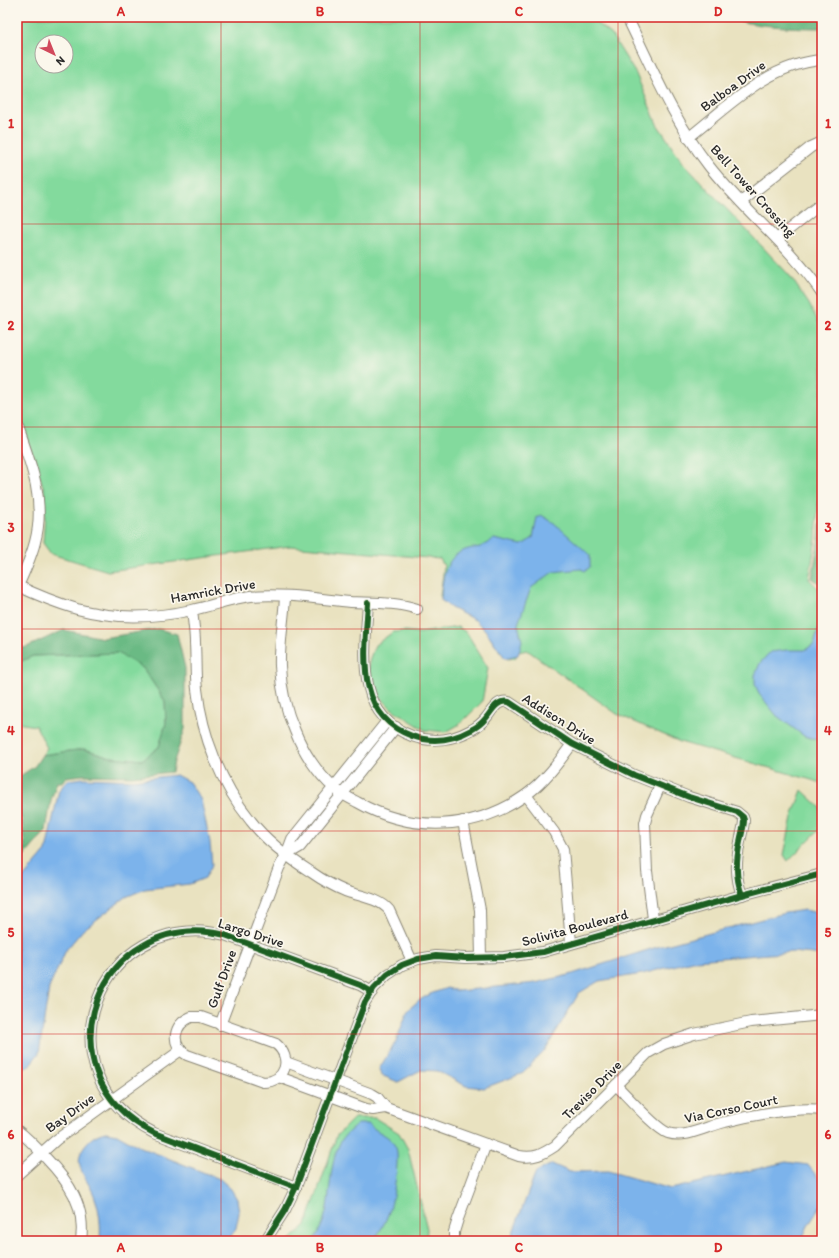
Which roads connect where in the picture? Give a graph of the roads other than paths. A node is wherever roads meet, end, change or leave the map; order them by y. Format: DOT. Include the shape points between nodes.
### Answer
graph roads {
  1 [pos="627,17"];
  2 [pos="822,60"];
  3 [pos="688,138"];
  4 [pos="822,142"];
  5 [pos="741,202"];
  6 [pos="822,203"];
  7 [pos="777,239"];
  8 [pos="822,293"];
  9 [pos="17,425"];
  10 [pos="17,587"];
  11 [pos="285,597"];
  12 [pos="368,603"];
  13 [pos="417,609"];
  14 [pos="192,610"];
  15 [pos="392,724"];
  16 [pos="572,744"];
  17 [pos="660,786"];
  18 [pos="338,791"];
  19 [pos="526,795"];
  20 [pos="463,821"];
  21 [pos="286,855"];
  22 [pos="822,874"];
  23 [pos="742,894"];
  24 [pos="653,919"];
  25 [pos="570,943"];
  26 [pos="250,944"];
  27 [pos="481,958"];
  28 [pos="412,961"];
  29 [pos="372,992"];
  30 [pos="822,1015"];
  31 [pos="220,1025"];
  32 [pos="181,1050"];
  33 [pos="286,1062"];
  34 [pos="279,1077"];
  35 [pos="336,1080"];
  36 [pos="616,1085"];
  37 [pos="330,1095"];
  38 [pos="113,1100"];
  39 [pos="386,1108"];
  40 [pos="822,1110"];
  41 [pos="17,1130"];
  42 [pos="486,1144"];
  43 [pos="41,1152"];
  44 [pos="17,1175"];
  45 [pos="296,1187"];
  46 [pos="81,1241"];
  47 [pos="265,1241"];
  48 [pos="454,1241"];
  1 -- 3 [label="street, Bell Tower Crossing" via="668,103"];
  2 -- 3 [label="street, Balboa Drive" via="795,64 770,75"];
  3 -- 5 [label="street, Bell Tower Crossing" via="709,167"];
  4 -- 5 [label="street" via="811,147"];
  5 -- 7 [label="street, Bell Tower Crossing"];
  6 -- 7 [label="street"];
  7 -- 8 [label="street, Bell Tower Crossing" via="799,262"];
  9 -- 10 [label="street" via="37,486 39,513 35,542"];
  10 -- 14 [label="street, Hamrick Drive" via="65,605 107,614 148,616"];
  11 -- 12 [label="street, Hamrick Drive"];
  11 -- 14 [label="street, Hamrick Drive" via="240,598"];
  11 -- 18 [label="street" via="280,665 284,698 302,746 325,778"];
  12 -- 13 [label="street, Hamrick Drive"];
  12 -- 15 [label="street, Addison Drive" via="366,677 378,710"];
  14 -- 21 [label="street" via="197,688 202,719 211,748 239,805 265,837"];
  15 -- 16 [label="street, Addison Drive" via="407,734 422,738 453,738 480,724 495,706 506,701"];
  15 -- 18 [label="street, Gulf Drive"];
  16 -- 17 [label="street, Addison Drive"];
  16 -- 19 [label="street" via="554,768"];
  17 -- 23 [label="street, Addison Drive" via="738,812 743,816 736,869"];
  17 -- 24 [label="street" via="645,823"];
  18 -- 20 [label="street" via="376,812 405,821 436,824"];
  18 -- 21 [label="street, Gulf Drive" via="292,839"];
  19 -- 20 [label="street" via="493,812"];
  19 -- 25 [label="street" via="563,849"];
  20 -- 27 [label="street" via="480,910"];
  21 -- 26 [label="street, Gulf Drive"];
  21 -- 28 [label="street" via="330,884 385,905"];
  22 -- 23 [label="street, Solivita Boulevard"];
  23 -- 24 [label="street, Solivita Boulevard"];
  24 -- 25 [label="street, Solivita Boulevard"];
  25 -- 27 [label="street, Solivita Boulevard" via="543,952"];
  26 -- 29 [label="street, Largo Drive" via="360,985"];
  26 -- 31 [label="street, Gulf Drive"];
  26 -- 38 [label="street, Largo Drive" via="216,932 178,932 151,941 116,967 95,1004 90,1036 96,1070"];
  27 -- 28 [label="street, Solivita Boulevard" via="436,956"];
  28 -- 29 [label="street, Solivita Boulevard" via="387,975"];
  29 -- 35 [label="street, Solivita Boulevard" via="365,1002"];
  30 -- 36 [label="street, Treviso Drive" via="751,1022 694,1034 664,1044 648,1053"];
  31 -- 32 [label="street" via="197,1016 185,1020 176,1033 176,1042"];
  31 -- 33 [label="street" via="276,1044 283,1050"];
  32 -- 34 [label="street" via="187,1055 263,1082"];
  32 -- 38 [label="street, Bay Drive"];
  33 -- 34 [label="street"];
  33 -- 35 [label="street, Treviso Drive"];
  34 -- 37 [label="street, Treviso Drive"];
  35 -- 37 [label="street, Solivita Boulevard"];
  35 -- 39 [label="street, Treviso Drive" via="375,1095"];
  36 -- 40 [label="street, Via Corso Court" via="657,1126 668,1133 679,1135 724,1122 762,1115 808,1109"];
  36 -- 42 [label="street, Treviso Drive" via="555,1146 541,1155 528,1158"];
  37 -- 39 [label="street, Treviso Drive" via="370,1110"];
  37 -- 45 [label="street, Solivita Boulevard"];
  38 -- 43 [label="street, Bay Drive"];
  38 -- 45 [label="street, Largo Drive" via="134,1121 154,1133"];
  39 -- 42 [label="street, Treviso Drive"];
  41 -- 43 [label="street"];
  42 -- 48 [label="street" via="458,1219"];
  43 -- 44 [label="street, Bay Drive"];
  43 -- 46 [label="street" via="73,1192 81,1218"];
  45 -- 47 [label="street, Solivita Boulevard"];
}
